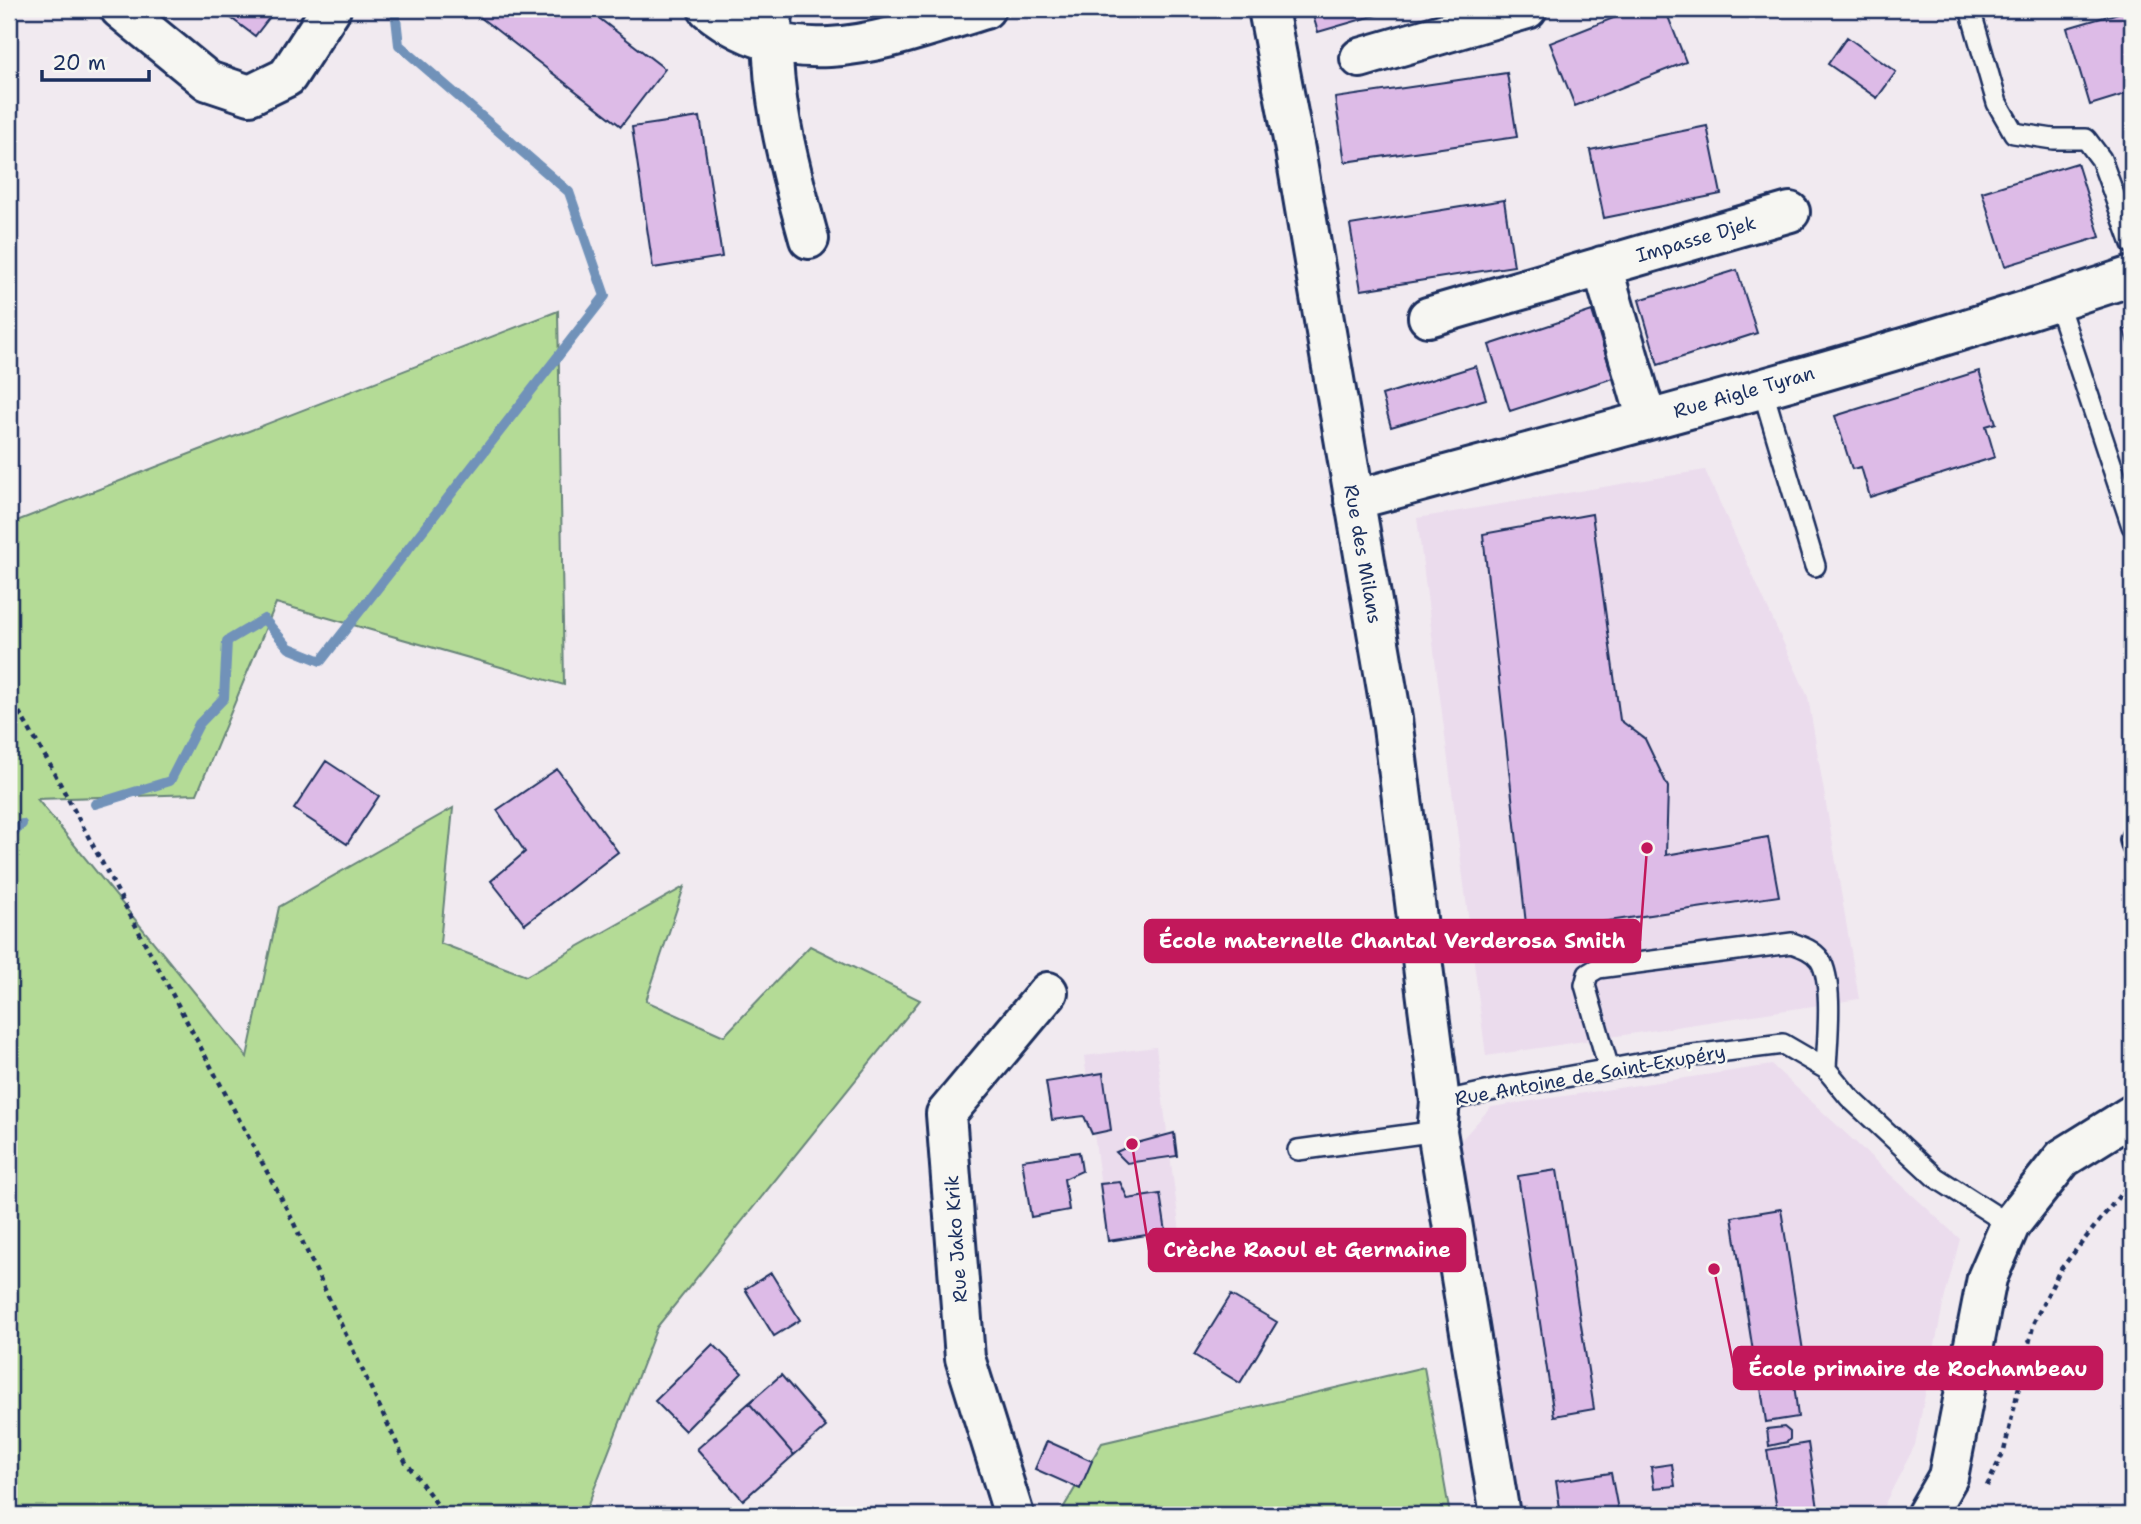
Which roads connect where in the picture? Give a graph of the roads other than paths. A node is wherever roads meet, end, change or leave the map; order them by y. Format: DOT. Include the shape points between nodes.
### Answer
graph roads {
  1 [pos="120,9"];
  2 [pos="331,9"];
  3 [pos="708,9"];
  4 [pos="985,9"];
  5 [pos="1268,9"];
  6 [pos="1527,9"];
  7 [pos="1970,9"];
  8 [pos="772,26"];
  9 [pos="1360,58"];
  10 [pos="1790,212"];
  11 [pos="809,239"];
  12 [pos="2132,244"];
  13 [pos="1602,266"];
  14 [pos="2132,276"];
  15 [pos="2057,301"];
  16 [pos="1428,317"];
  17 [pos="1762,388"];
  18 [pos="1647,420"];
  19 [pos="1354,500"];
  20 [pos="2132,526"];
  21 [pos="1815,566"];
  22 [pos="2132,835"];
  23 [pos="2132,847"];
  24 [pos="1048,992"];
  25 [pos="1609,1069"];
  26 [pos="1826,1069"];
  27 [pos="2132,1115"];
  28 [pos="1438,1116"];
  29 [pos="1298,1150"];
  30 [pos="2010,1226"];
  31 [pos="1014,1515"];
  32 [pos="1500,1515"];
  33 [pos="1926,1515"];
  1 -- 2 [label="street" via="208,81 250,95 287,76"];
  3 -- 8 [label="street" via="719,18"];
  4 -- 8 [label="street" via="890,38 825,49"];
  5 -- 19 [label="street, Rue des Milans"];
  6 -- 9 [label="street"];
  7 -- 12 [label="lane" via="1997,103 2014,133 2086,139 2101,159"];
  8 -- 11 [label="street" via="775,95 786,157"];
  10 -- 13 [label="street, Impasse Djek"];
  13 -- 16 [label="street, Impasse Djek"];
  13 -- 18 [label="street"];
  14 -- 15 [label="street, Rue Aigle Tyran"];
  15 -- 17 [label="street, Rue Aigle Tyran"];
  15 -- 20 [label="lane"];
  17 -- 18 [label="street, Rue Aigle Tyran"];
  17 -- 21 [label="lane"];
  18 -- 19 [label="street, Rue Aigle Tyran"];
  19 -- 28 [label="street, Rue des Milans" via="1392,719"];
  22 -- 23 [label="lane"];
  24 -- 31 [label="street, Rue Jako Krik" via="946,1114 965,1357"];
  25 -- 26 [label="lane, Rue Antoine de Saint-Exupéry" via="1783,1044"];
  25 -- 26 [label="lane" via="1585,985 1588,974 1598,968 1792,943 1820,959 1828,980"];
  25 -- 28 [label="lane, Rue Antoine de Saint-Exupéry"];
  26 -- 30 [label="lane, Rue Antoine de Saint-Exupéry" via="1849,1097 1935,1177"];
  27 -- 30 [label="street" via="2063,1158"];
  28 -- 29 [label="lane"];
  28 -- 32 [label="street, Rue Antoine de Saint-Exupéry"];
  30 -- 33 [label="street" via="1987,1278 1948,1477"];
}
